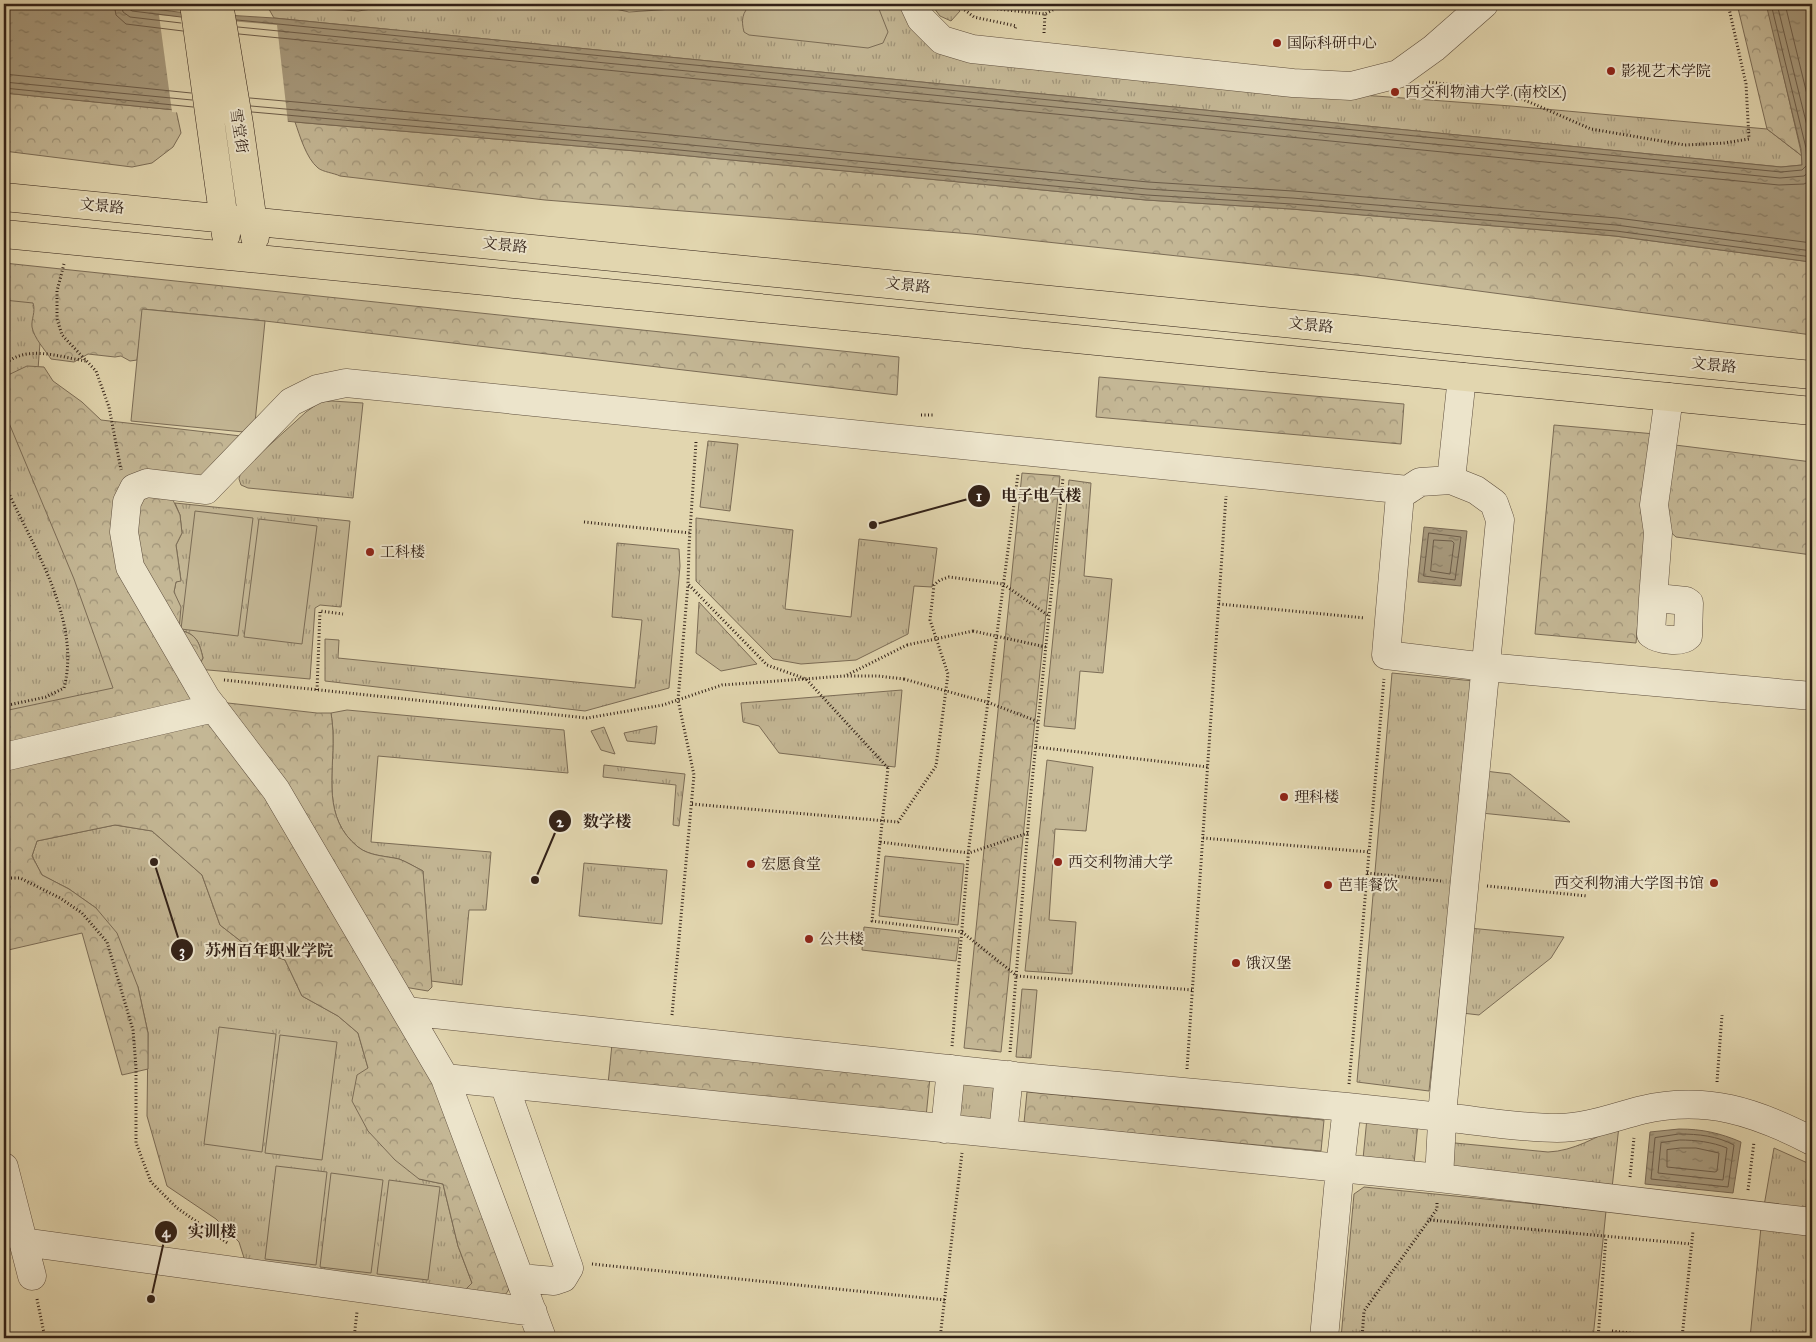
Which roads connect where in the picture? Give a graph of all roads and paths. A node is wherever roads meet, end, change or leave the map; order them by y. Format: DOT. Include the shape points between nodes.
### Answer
graph roads {
  1 [pos="340,4"];
  2 [pos="377,4"];
  3 [pos="610,4"];
  4 [pos="681,4"];
  5 [pos="914,4"];
  6 [pos="960,4"];
  7 [pos="978,4"];
  8 [pos="1064,4"];
  9 [pos="1484,4"];
  10 [pos="1728,4"];
  11 [pos="207,5"];
  12 [pos="1045,14"];
  13 [pos="1044,32"];
  14 [pos="1007,52"];
  15 [pos="1422,82"];
  16 [pos="4,197"];
  17 [pos="224,218"];
  18 [pos="252,220"];
  19 [pos="4,234"];
  20 [pos="72,240"];
  21 [pos="229,256"];
  22 [pos="258,259"];
  23 [pos="86,361"];
  24 [pos="4,365"];
  25 [pos="1812,375"];
  26 [pos="1462,377"];
  27 [pos="1669,397"];
  28 [pos="1812,411"];
  29 [pos="697,419"];
  30 [pos="1021,451"];
  31 [pos="1065,455"];
  32 [pos="1228,472"];
  33 [pos="1451,480"];
  34 [pos="4,483"];
  35 [pos="1408,490"];
  36 [pos="127,502"];
  37 [pos="584,522"];
  38 [pos="690,532"];
  39 [pos="688,584"];
  40 [pos="1003,584"];
  41 [pos="1653,599"];
  42 [pos="1219,604"];
  43 [pos="343,614"];
  44 [pos="1050,616"];
  45 [pos="1388,621"];
  46 [pos="996,636"];
  47 [pos="1046,647"];
  48 [pos="1386,655"];
  49 [pos="1486,667"];
  50 [pos="845,676"];
  51 [pos="193,677"];
  52 [pos="806,679"];
  53 [pos="317,690"];
  54 [pos="1812,696"];
  55 [pos="678,700"];
  56 [pos="987,702"];
  57 [pos="4,706"];
  58 [pos="214,708"];
  59 [pos="1038,722"];
  60 [pos="1036,748"];
  61 [pos="4,757"];
  62 [pos="1208,767"];
  63 [pos="692,804"];
  64 [pos="1028,833"];
  65 [pos="1203,838"];
  66 [pos="880,842"];
  67 [pos="1369,852"];
  68 [pos="969,853"];
  69 [pos="1367,872"];
  70 [pos="4,878"];
  71 [pos="1465,884"];
  72 [pos="1587,896"];
  73 [pos="962,932"];
  74 [pos="1017,976"];
  75 [pos="1193,990"];
  76 [pos="406,1012"];
  77 [pos="1722,1015"];
  78 [pos="670,1039"];
  79 [pos="950,1069"];
  80 [pos="1009,1075"];
  81 [pos="445,1078"];
  82 [pos="504,1084"];
  83 [pos="1186,1092"];
  84 [pos="1715,1105"];
  85 [pos="1347,1107"];
  86 [pos="1636,1112"];
  87 [pos="1443,1117"];
  88 [pos="1756,1117"];
  89 [pos="955,1129"];
  90 [pos="1003,1134"];
  91 [pos="1812,1141"];
  92 [pos="4,1167"];
  93 [pos="1340,1168"];
  94 [pos="1438,1178"];
  95 [pos="1628,1200"];
  96 [pos="1695,1208"];
  97 [pos="1746,1213"];
  98 [pos="1430,1220"];
  99 [pos="1812,1222"];
  100 [pos="1606,1236"];
  101 [pos="23,1242"];
  102 [pos="1691,1244"];
  103 [pos="566,1262"];
  104 [pos="240,1272"];
  105 [pos="32,1276"];
  106 [pos="520,1278"];
  107 [pos="945,1300"];
  108 [pos="533,1312"];
  109 [pos="45,1338"];
  110 [pos="542,1338"];
  111 [pos="940,1338"];
  112 [pos="1324,1338"];
  113 [pos="1362,1338"];
  114 [pos="1598,1338"];
  115 [pos="1612,1338"];
  116 [pos="1676,1338"];
  117 [pos="1682,1338"];
  1 -- 2 [label="path"];
  3 -- 4 [label="path" via="650,7"];
  5 -- 14 [label="lane" via="921,19 942,40 972,49"];
  6 -- 14 [label="path" via="974,17 1016,26"];
  7 -- 12 [label="path"];
  8 -- 12 [label="path"];
  9 -- 14 [label="lane" via="1434,48 1398,74 1351,86 1293,83"];
  10 -- 15 [label="path" via="1746,84 1749,139 1685,145 1591,129 1504,91"];
  11 -- 17 [label="main road, 雪堂街" via="212,123"];
  11 -- 18 [label="main road, 雪堂街" via="239,124"];
  12 -- 13 [label="path"];
  16 -- 17 [label="main road, 文景路"];
  17 -- 18 [label="main road, 文景路"];
  17 -- 21 [label="main road, 雪堂街"];
  18 -- 22 [label="main road, 雪堂街"];
  18 -- 25 [label="main road, 文景路"];
  19 -- 20 [label="main road"];
  20 -- 21 [label="main road"];
  20 -- 23 [label="path" via="57,290 57,319 62,335"];
  21 -- 22 [label="main road"];
  22 -- 26 [label="main road"];
  23 -- 24 [label="path" via="31,352 10,359"];
  23 -- 36 [label="path" via="96,371 109,407"];
  26 -- 27 [label="main road"];
  26 -- 33 [label="lane"];
  27 -- 28 [label="main road"];
  27 -- 41 [label="lane" via="1654,505 1658,533"];
  29 -- 30 [label="lane"];
  29 -- 36 [label="lane" via="346,383 318,389 291,402 206,490 147,483 134,488"];
  29 -- 38 [label="path"];
  30 -- 31 [label="lane"];
  30 -- 40 [label="path"];
  31 -- 32 [label="lane"];
  31 -- 44 [label="path"];
  32 -- 35 [label="lane"];
  32 -- 42 [label="path"];
  33 -- 35 [label="lane" via="1420,482"];
  33 -- 49 [label="lane" via="1494,502 1500,520"];
  34 -- 57 [label="path" via="44,566 60,610 68,673 64,688 46,697"];
  35 -- 45 [label="lane" via="1400,495"];
  36 -- 51 [label="lane" via="124,532 130,568"];
  37 -- 38 [label="path"];
  38 -- 39 [label="path"];
  39 -- 52 [label="path" via="767,665"];
  39 -- 55 [label="path"];
  40 -- 44 [label="path"];
  40 -- 46 [label="path"];
  40 -- 63 [label="path" via="949,578 934,585 930,620 948,674 936,766 898,822"];
  42 -- 45 [label="path"];
  42 -- 62 [label="path"];
  43 -- 53 [label="path" via="320,611"];
  44 -- 47 [label="path"];
  45 -- 48 [label="lane"];
  46 -- 47 [label="path"];
  46 -- 50 [label="path, bridge" via="973,631 907,645"];
  46 -- 56 [label="path"];
  47 -- 59 [label="path"];
  48 -- 49 [label="lane"];
  48 -- 67 [label="path"];
  49 -- 54 [label="lane"];
  49 -- 71 [label="lane"];
  50 -- 52 [label="path"];
  50 -- 56 [label="path, bridge" via="904,679"];
  51 -- 53 [label="path"];
  51 -- 58 [label="lane"];
  52 -- 55 [label="path" via="722,685"];
  52 -- 66 [label="path, bridge" via="888,768"];
  53 -- 55 [label="path" via="587,718"];
  55 -- 63 [label="path" via="694,775"];
  56 -- 59 [label="path"];
  56 -- 68 [label="path"];
  58 -- 61 [label="lane"];
  58 -- 76 [label="lane" via="276,790"];
  59 -- 60 [label="path"];
  60 -- 62 [label="path"];
  60 -- 64 [label="path"];
  62 -- 65 [label="path"];
  63 -- 78 [label="path"];
  64 -- 68 [label="path"];
  64 -- 74 [label="path"];
  65 -- 67 [label="path"];
  65 -- 75 [label="path"];
  66 -- 68 [label="path"];
  66 -- 73 [label="path" via="872,921"];
  67 -- 69 [label="path"];
  68 -- 73 [label="path"];
  69 -- 71 [label="path"];
  69 -- 85 [label="path"];
  70 -- 104 [label="path" via="20,878 60,898 82,913 107,942 133,1030 136,1143 151,1182 177,1208 234,1248"];
  71 -- 72 [label="path"];
  71 -- 87 [label="lane"];
  73 -- 74 [label="path"];
  73 -- 79 [label="path"];
  74 -- 75 [label="path"];
  74 -- 80 [label="path"];
  75 -- 83 [label="path"];
  76 -- 78 [label="lane"];
  76 -- 81 [label="lane"];
  77 -- 84 [label="path"];
  78 -- 79 [label="lane"];
  79 -- 80 [label="lane"];
  79 -- 89 [label="lane"];
  80 -- 83 [label="lane"];
  80 -- 90 [label="lane"];
  81 -- 82 [label="lane"];
  81 -- 106 [label="lane"];
  82 -- 89 [label="lane"];
  82 -- 103 [label="lane"];
  83 -- 85 [label="lane"];
  84 -- 86 [label="lane" via="1677,1103"];
  84 -- 88 [label="lane"];
  85 -- 87 [label="lane"];
  85 -- 93 [label="lane"];
  86 -- 87 [label="lane" via="1586,1125 1558,1128"];
  86 -- 95 [label="path"];
  87 -- 94 [label="lane"];
  88 -- 91 [label="lane"];
  88 -- 97 [label="path"];
  89 -- 90 [label="lane"];
  89 -- 107 [label="path"];
  90 -- 93 [label="lane"];
  92 -- 101 [label="lane"];
  93 -- 94 [label="lane"];
  93 -- 112 [label="lane"];
  94 -- 95 [label="lane"];
  94 -- 98 [label="path" via="1437,1210"];
  95 -- 96 [label="lane"];
  96 -- 97 [label="lane"];
  96 -- 102 [label="path"];
  97 -- 99 [label="lane"];
  98 -- 100 [label="path"];
  98 -- 113 [label="path" via="1364,1311"];
  100 -- 102 [label="path"];
  100 -- 114 [label="path"];
  101 -- 104 [label="lane"];
  101 -- 105 [label="lane"];
  102 -- 117 [label="path"];
  103 -- 106 [label="lane" via="568,1268 563,1278 554,1281"];
  103 -- 107 [label="path"];
  104 -- 108 [label="lane"];
  105 -- 109 [label="path"];
  106 -- 108 [label="lane"];
  107 -- 111 [label="path"];
  108 -- 110 [label="lane"];
  115 -- 116 [label="path" via="1612,1331"];
}
